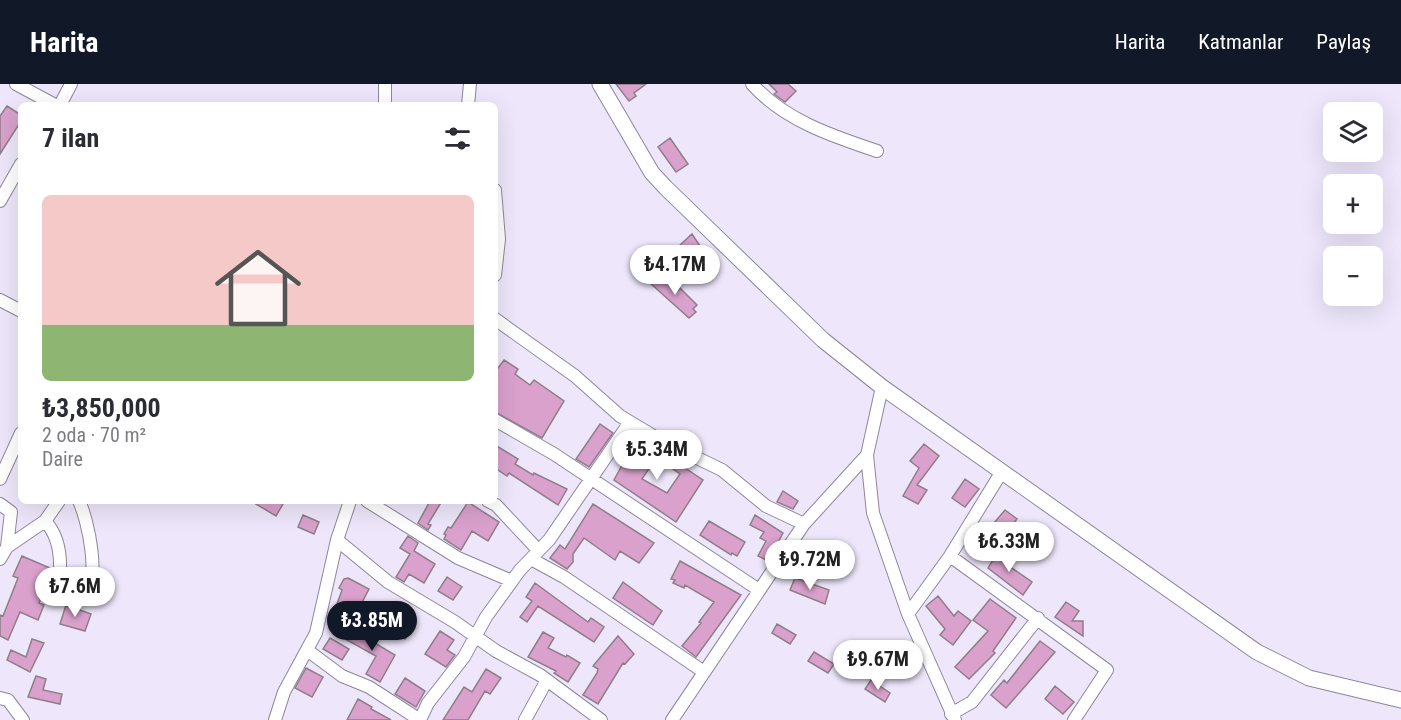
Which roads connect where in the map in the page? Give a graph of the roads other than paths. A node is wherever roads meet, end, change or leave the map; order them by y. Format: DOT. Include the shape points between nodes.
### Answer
graph roads {
  1 [pos="16,84"];
  2 [pos="71,84"];
  3 [pos="385,84"];
  4 [pos="470,84"];
  5 [pos="591,84"];
  6 [pos="600,84"];
  7 [pos="752,84"];
  8 [pos="37,89"];
  9 [pos="52,102"];
  10 [pos="62,102"];
  11 [pos="385,102"];
  12 [pos="468,102"];
  13 [pos="611,103"];
  14 [pos="877,151"];
  15 [pos="18,169"];
  16 [pos="0,201"];
  17 [pos="498,227"];
  18 [pos="498,248"];
  19 [pos="0,300"];
  20 [pos="18,309"];
  21 [pos="498,321"];
  22 [pos="882,387"];
  23 [pos="498,422"];
  24 [pos="630,422"];
  25 [pos="18,440"];
  26 [pos="867,455"];
  27 [pos="1001,473"];
  28 [pos="0,479"];
  29 [pos="590,479"];
  30 [pos="0,504"];
  31 [pos="57,504"];
  32 [pos="80,504"];
  33 [pos="349,504"];
  34 [pos="372,504"];
  35 [pos="494,504"];
  36 [pos="45,521"];
  37 [pos="804,524"];
  38 [pos="337,540"];
  39 [pos="7,547"];
  40 [pos="535,555"];
  41 [pos="950,556"];
  42 [pos="0,559"];
  43 [pos="512,581"];
  44 [pos="759,590"];
  45 [pos="908,614"];
  46 [pos="1038,618"];
  47 [pos="476,636"];
  48 [pos="307,650"];
  49 [pos="704,672"];
  50 [pos="547,680"];
  51 [pos="0,698"];
  52 [pos="1401,700"];
  53 [pos="953,717"];
  54 [pos="23,720"];
  55 [pos="275,720"];
  56 [pos="525,720"];
  57 [pos="601,720"];
  58 [pos="672,720"];
  59 [pos="1074,720"];
  1 -- 8 [label="street"];
  2 -- 10 [label="street"];
  3 -- 11 [label="street"];
  4 -- 12 [label="street"];
  5 -- 13 [label="street"];
  6 -- 13 [label="main road"];
  7 -- 14 [label="street" via="766,100 825,134"];
  8 -- 9 [label="street"];
  13 -- 22 [label="main road" via="652,173 666,188 823,339"];
  15 -- 16 [label="street"];
  17 -- 18 [label="street"];
  19 -- 20 [label="street"];
  21 -- 24 [label="street" via="575,376"];
  22 -- 26 [label="street"];
  22 -- 27 [label="main road"];
  23 -- 29 [label="street"];
  24 -- 29 [label="street"];
  24 -- 37 [label="street" via="722,470 766,506"];
  25 -- 28 [label="street"];
  26 -- 37 [label="street"];
  26 -- 45 [label="street" via="873,513"];
  27 -- 41 [label="street"];
  27 -- 52 [label="main road" via="1281,666 1309,678"];
  29 -- 40 [label="street"];
  29 -- 44 [label="street"];
  30 -- 39 [label="street" via="11,512"];
  31 -- 36 [label="street"];
  32 -- 36 [label="street" via="92,545 91,588 83,597 68,597 58,589 59,547"];
  33 -- 38 [label="street"];
  34 -- 43 [label="street" via="458,558"];
  35 -- 40 [label="street"];
  36 -- 39 [label="street"];
  37 -- 44 [label="street"];
  38 -- 47 [label="street" via="388,582"];
  38 -- 48 [label="street" via="316,633"];
  39 -- 42 [label="street"];
  40 -- 43 [label="street"];
  40 -- 49 [label="street"];
  41 -- 45 [label="street"];
  41 -- 46 [label="street"];
  43 -- 47 [label="street"];
  44 -- 49 [label="street"];
  45 -- 53 [label="street"];
  46 -- 53 [label="street" via="972,702"];
  46 -- 59 [label="street" via="1107,670"];
  47 -- 48 [label="street" via="420,720 369,687 342,676"];
  47 -- 50 [label="street"];
  48 -- 55 [label="street" via="284,692"];
  49 -- 58 [label="street"];
  50 -- 56 [label="street"];
  50 -- 57 [label="street"];
  51 -- 54 [label="street" via="8,700"];
}
